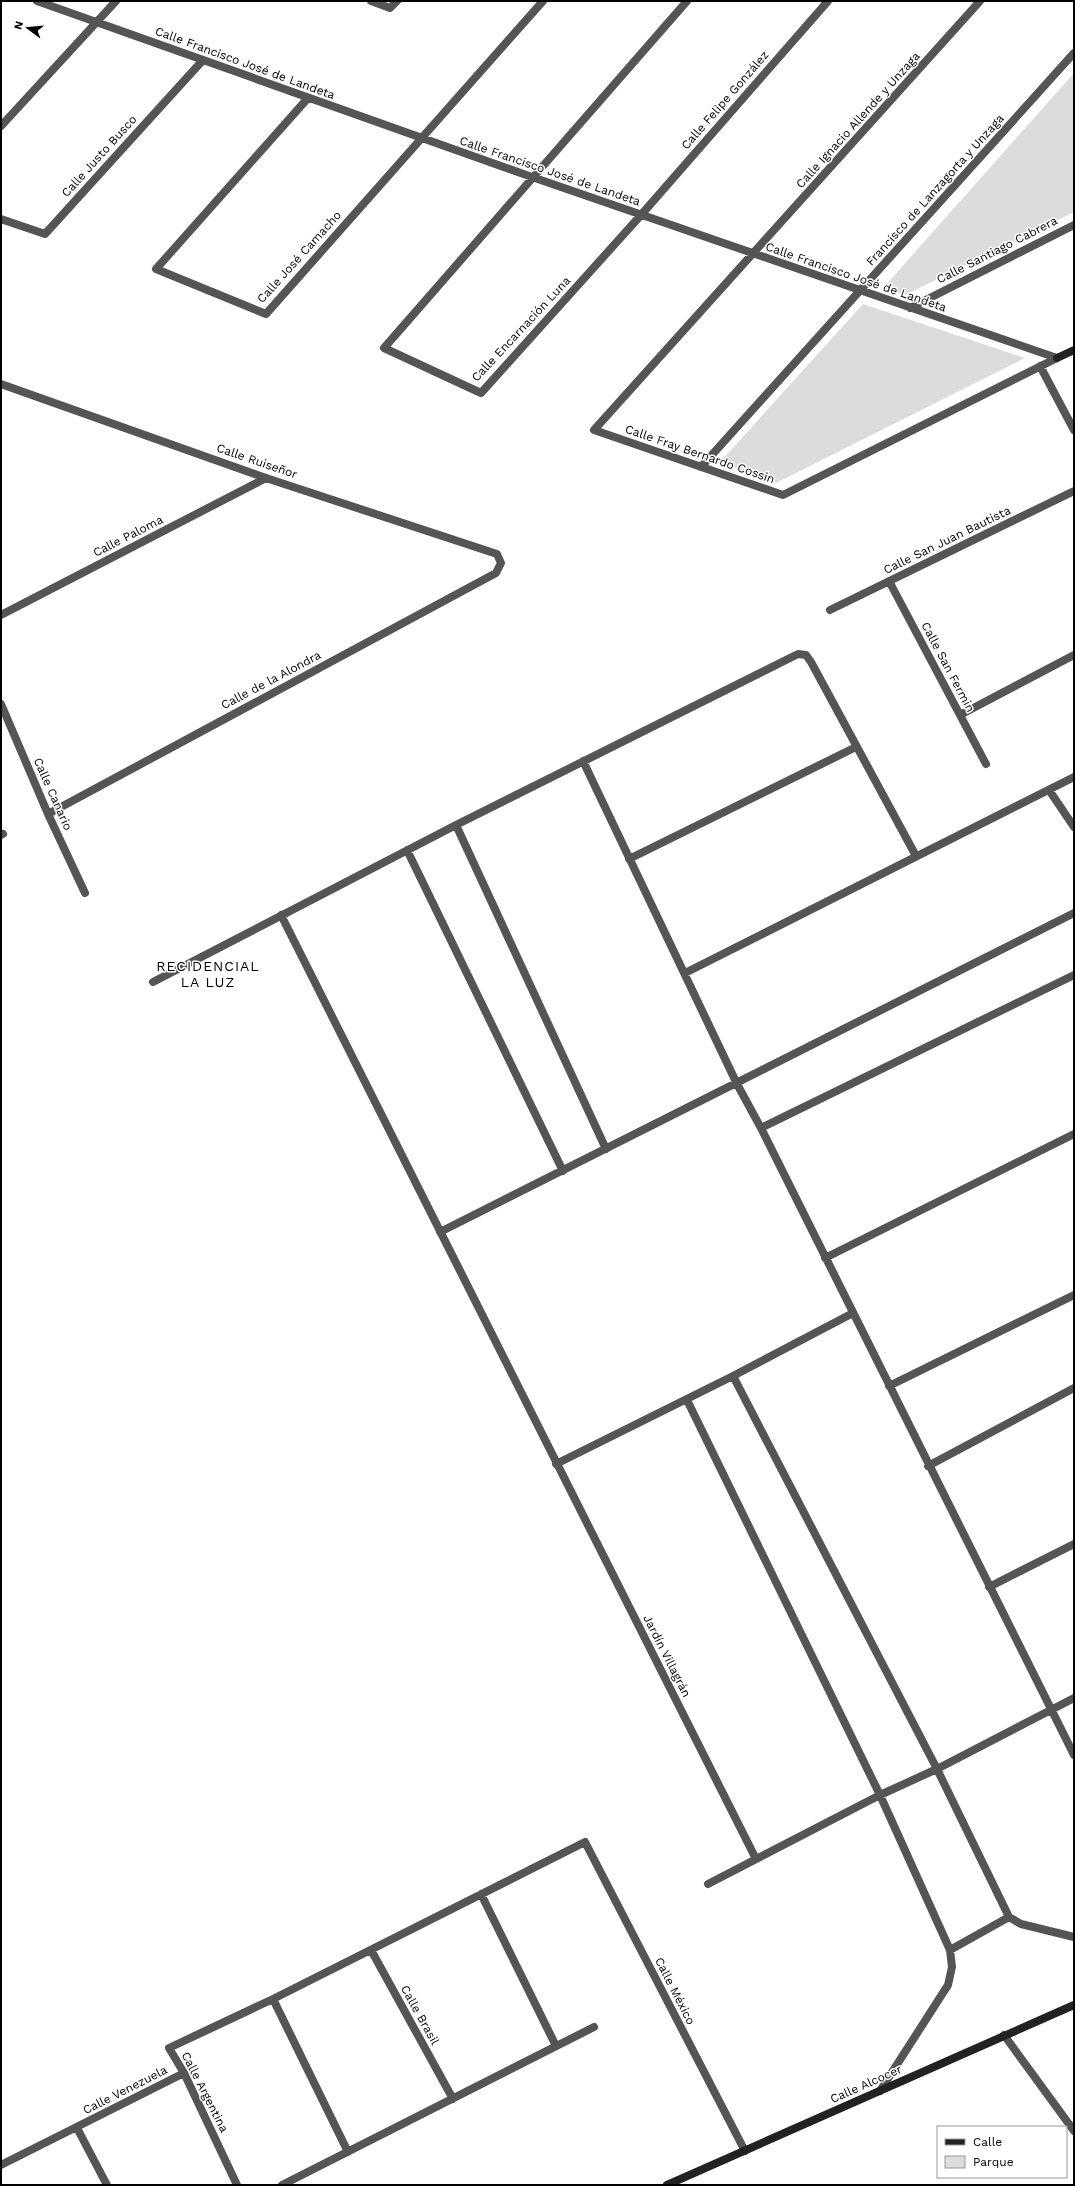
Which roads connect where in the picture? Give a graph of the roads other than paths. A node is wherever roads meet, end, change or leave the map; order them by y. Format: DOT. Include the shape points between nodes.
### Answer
graph roads {
  1 [pos="38,1"];
  2 [pos="116,1"];
  3 [pos="371,1"];
  4 [pos="397,1"];
  5 [pos="543,1"];
  6 [pos="687,1"];
  7 [pos="828,1"];
  8 [pos="980,1"];
  9 [pos="96,22"];
  10 [pos="1074,53"];
  11 [pos="203,60"];
  12 [pos="308,98"];
  13 [pos="1,126"];
  14 [pos="421,138"];
  15 [pos="532,177"];
  16 [pos="641,215"];
  17 [pos="1,219"];
  18 [pos="1074,224"];
  19 [pos="754,255"];
  20 [pos="860,291"];
  21 [pos="910,308"];
  22 [pos="1074,350"];
  23 [pos="1057,358"];
  24 [pos="1040,366"];
  25 [pos="3,386"];
  26 [pos="1074,430"];
  27 [pos="701,467"];
  28 [pos="266,478"];
  29 [pos="1074,492"];
  30 [pos="502,563"];
  31 [pos="889,581"];
  32 [pos="830,610"];
  33 [pos="1,615"];
  34 [pos="1074,655"];
  35 [pos="1,704"];
  36 [pos="960,714"];
  37 [pos="856,746"];
  38 [pos="584,762"];
  39 [pos="986,764"];
  40 [pos="1074,777"];
  41 [pos="1049,790"];
  42 [pos="48,814"];
  43 [pos="456,825"];
  44 [pos="1074,827"];
  45 [pos="407,850"];
  46 [pos="916,856"];
  47 [pos="629,859"];
  48 [pos="85,893"];
  49 [pos="1074,913"];
  50 [pos="281,915"];
  51 [pos="684,973"];
  52 [pos="1074,975"];
  53 [pos="153,982"];
  54 [pos="737,1084"];
  55 [pos="761,1128"];
  56 [pos="1074,1134"];
  57 [pos="606,1149"];
  58 [pos="563,1171"];
  59 [pos="440,1232"];
  60 [pos="826,1258"];
  61 [pos="1074,1295"];
  62 [pos="852,1313"];
  63 [pos="733,1376"];
  64 [pos="889,1386"];
  65 [pos="1074,1388"];
  66 [pos="687,1400"];
  67 [pos="556,1464"];
  68 [pos="928,1466"];
  69 [pos="1074,1544"];
  70 [pos="989,1587"];
  71 [pos="1074,1698"];
  72 [pos="1050,1710"];
  73 [pos="1074,1756"];
  74 [pos="937,1769"];
  75 [pos="880,1795"];
  76 [pos="756,1859"];
  77 [pos="708,1884"];
  78 [pos="481,1894"];
  79 [pos="1008,1917"];
  80 [pos="1074,1937"];
  81 [pos="371,1950"];
  82 [pos="950,1950"];
  83 [pos="273,1999"];
  84 [pos="1074,2005"];
  85 [pos="594,2027"];
  86 [pos="1004,2035"];
  87 [pos="556,2046"];
  88 [pos="184,2073"];
  89 [pos="880,2091"];
  90 [pos="453,2099"];
  91 [pos="77,2128"];
  92 [pos="1074,2131"];
  93 [pos="745,2151"];
  94 [pos="348,2152"];
  95 [pos="1,2165"];
  96 [pos="107,2185"];
  97 [pos="237,2185"];
  98 [pos="282,2185"];
  99 [pos="667,2185"];
  1 -- 9 [label="street, Calle Francisco José de Landeta"];
  2 -- 9 [label="street"];
  3 -- 4 [label="street" via="390,8"];
  5 -- 14 [label="street"];
  6 -- 15 [label="street"];
  7 -- 16 [label="street, Calle Felipe González"];
  8 -- 19 [label="street, Calle Ignacio Allende y Unzaga"];
  9 -- 11 [label="street, Calle Francisco José de Landeta"];
  9 -- 13 [label="street"];
  10 -- 20 [label="street, Francisco de Lanzagorta y Unzaga"];
  11 -- 12 [label="street, Calle Francisco José de Landeta"];
  11 -- 17 [label="street, Calle Justo Busco" via="45,234"];
  12 -- 14 [label="street, Calle Francisco José de Landeta"];
  12 -- 14 [label="street, Calle José Camacho" via="156,269 266,314"];
  14 -- 15 [label="street, Calle Francisco José de Landeta"];
  15 -- 16 [label="street, Calle Francisco José de Landeta"];
  15 -- 16 [label="street, Calle Encarnación Luna" via="384,348 480,393"];
  16 -- 19 [label="street, Calle Francisco José de Landeta"];
  18 -- 21 [label="street, Calle Santiago Cabrera"];
  19 -- 20 [label="street, Calle Francisco José de Landeta"];
  19 -- 27 [label="street, Calle Fray Bernardo Cossin" via="594,430"];
  20 -- 21 [label="street, Calle Francisco José de Landeta"];
  20 -- 27 [label="street, Francisco de Lanzagorta y Unzaga"];
  21 -- 23 [label="street, Calle Francisco José de Landeta"];
  22 -- 23 [label="street, Calle Fray Bernardo Cossin"];
  23 -- 24 [label="street, Calle Fray Bernardo Cossin"];
  24 -- 26 [label="street"];
  24 -- 27 [label="street, Calle Fray Bernardo Cossin" via="783,495"];
  25 -- 28 [label="street, Calle Ruiseñor"];
  28 -- 30 [label="street, Calle Ruiseñor" via="497,554"];
  28 -- 33 [label="street, Calle Paloma"];
  29 -- 31 [label="street, Calle San Juan Bautista"];
  30 -- 42 [label="street, Calle de la Alondra" via="496,573"];
  31 -- 32 [label="street, Calle San Juan Bautista"];
  31 -- 36 [label="street, Calle San Fermin"];
  34 -- 36 [label="street"];
  35 -- 42 [label="street, Calle Canario"];
  36 -- 39 [label="street, Calle San Fermin"];
  37 -- 38 [label="street" via="811,662 806,655 798,654"];
  37 -- 46 [label="street"];
  37 -- 47 [label="street"];
  38 -- 43 [label="street"];
  38 -- 47 [label="street"];
  40 -- 41 [label="street"];
  41 -- 44 [label="street"];
  41 -- 46 [label="street"];
  42 -- 48 [label="street, Calle Canario"];
  43 -- 45 [label="street"];
  43 -- 57 [label="street"];
  45 -- 50 [label="street"];
  45 -- 58 [label="street"];
  46 -- 51 [label="street"];
  47 -- 51 [label="street"];
  49 -- 54 [label="street"];
  50 -- 53 [label="street"];
  50 -- 59 [label="street, Jardín Villagrán"];
  51 -- 54 [label="street"];
  52 -- 55 [label="street"];
  54 -- 55 [label="street"];
  54 -- 57 [label="street"];
  55 -- 60 [label="street"];
  56 -- 60 [label="street"];
  57 -- 58 [label="street"];
  58 -- 59 [label="street"];
  59 -- 67 [label="street, Jardín Villagrán"];
  60 -- 62 [label="street"];
  61 -- 64 [label="street"];
  62 -- 63 [label="street"];
  62 -- 64 [label="street"];
  63 -- 66 [label="street"];
  63 -- 74 [label="street"];
  64 -- 68 [label="street"];
  65 -- 68 [label="street"];
  66 -- 67 [label="street"];
  66 -- 75 [label="street"];
  67 -- 76 [label="street, Jardín Villagrán"];
  68 -- 70 [label="street"];
  69 -- 70 [label="street"];
  70 -- 72 [label="street"];
  71 -- 72 [label="street"];
  72 -- 73 [label="street"];
  72 -- 74 [label="street"];
  74 -- 75 [label="street"];
  74 -- 79 [label="street"];
  75 -- 76 [label="street"];
  75 -- 82 [label="street"];
  76 -- 77 [label="street"];
  78 -- 81 [label="street"];
  78 -- 87 [label="street"];
  78 -- 93 [label="street, Calle México" via="585,1842"];
  79 -- 80 [label="street" via="1021,1924"];
  79 -- 82 [label="street"];
  81 -- 83 [label="street, Calle Argentina"];
  81 -- 90 [label="street, Calle Brasil"];
  82 -- 89 [label="street" via="952,1967 948,1985"];
  83 -- 88 [label="street, Calle Argentina" via="169,2048"];
  83 -- 94 [label="street"];
  84 -- 86 [label="street, Calle Alcocer"];
  85 -- 87 [label="street"];
  86 -- 89 [label="street, Calle Alcocer"];
  86 -- 92 [label="street"];
  87 -- 90 [label="street"];
  88 -- 91 [label="street, Calle Venezuela"];
  88 -- 97 [label="street, Calle Argentina"];
  89 -- 93 [label="street, Calle Alcocer"];
  90 -- 94 [label="street"];
  91 -- 95 [label="street, Calle Venezuela"];
  91 -- 96 [label="street, Calle Venezuela"];
  93 -- 99 [label="street, Calle Alcocer"];
  94 -- 98 [label="street"];
}
